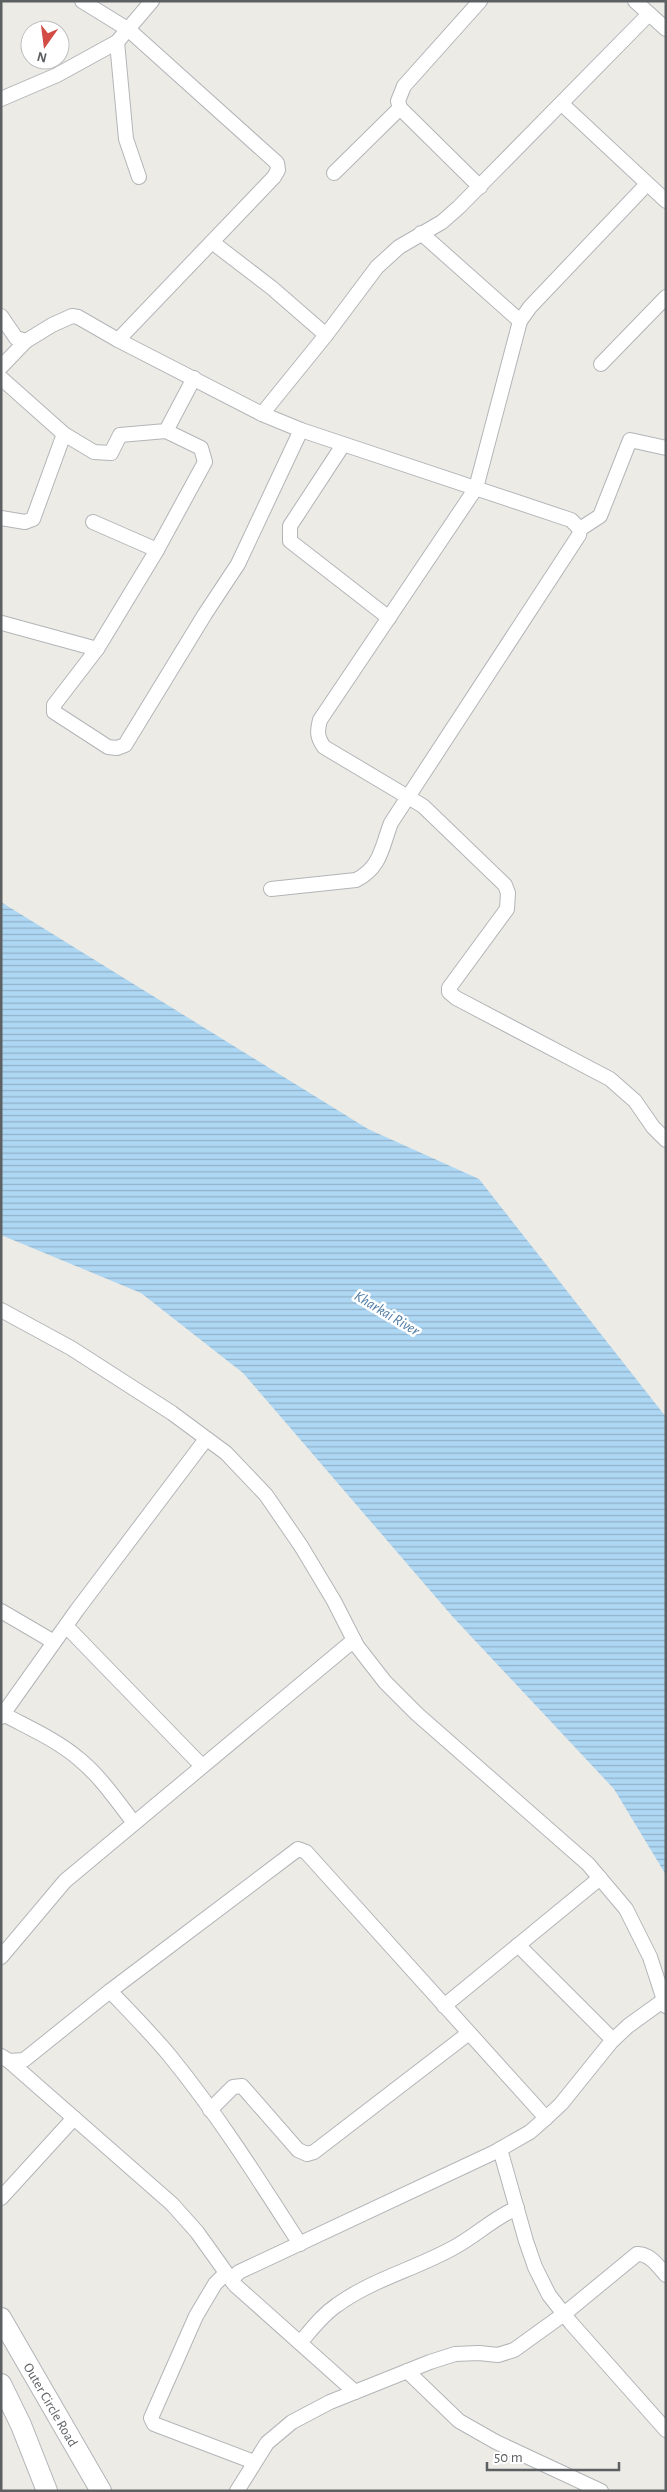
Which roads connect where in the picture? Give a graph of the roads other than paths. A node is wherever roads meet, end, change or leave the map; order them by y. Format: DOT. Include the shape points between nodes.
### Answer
graph roads {
  1 [pos="82,1"];
  2 [pos="152,1"];
  3 [pos="480,1"];
  4 [pos="635,1"];
  5 [pos="649,14"];
  6 [pos="666,28"];
  7 [pos="128,30"];
  8 [pos="117,42"];
  9 [pos="1,99"];
  10 [pos="562,104"];
  11 [pos="400,108"];
  12 [pos="334,173"];
  13 [pos="139,177"];
  14 [pos="647,184"];
  15 [pos="480,187"];
  16 [pos="666,201"];
  17 [pos="421,233"];
  18 [pos="212,242"];
  19 [pos="666,297"];
  20 [pos="1,316"];
  21 [pos="520,321"];
  22 [pos="326,335"];
  23 [pos="118,340"];
  24 [pos="26,342"];
  25 [pos="601,364"];
  26 [pos="1,367"];
  27 [pos="1,378"];
  28 [pos="194,378"];
  29 [pos="262,414"];
  30 [pos="302,430"];
  31 [pos="166,431"];
  32 [pos="64,434"];
  33 [pos="343,445"];
  34 [pos="666,448"];
  35 [pos="476,488"];
  36 [pos="1,518"];
  37 [pos="93,522"];
  38 [pos="580,529"];
  39 [pos="157,550"];
  40 [pos="389,618"];
  41 [pos="2,623"];
  42 [pos="97,649"];
  43 [pos="409,796"];
  44 [pos="271,889"];
  45 [pos="666,1140"];
  46 [pos="1,1310"];
  47 [pos="206,1439"];
  48 [pos="1,1611"];
  49 [pos="66,1626"];
  50 [pos="354,1640"];
  51 [pos="54,1642"];
  52 [pos="2,1716"];
  53 [pos="202,1766"];
  54 [pos="134,1823"];
  55 [pos="600,1878"];
  56 [pos="518,1945"];
  57 [pos="1,1957"];
  58 [pos="110,1991"];
  59 [pos="665,2003"];
  60 [pos="444,2006"];
  61 [pos="469,2033"];
  62 [pos="613,2040"];
  63 [pos="5,2059"];
  64 [pos="210,2110"];
  65 [pos="74,2118"];
  66 [pos="546,2118"];
  67 [pos="500,2149"];
  68 [pos="1,2198"];
  69 [pos="517,2208"];
  70 [pos="300,2244"];
  71 [pos="666,2275"];
  72 [pos="229,2277"];
  73 [pos="564,2314"];
  74 [pos="1,2318"];
  75 [pos="300,2343"];
  76 [pos="407,2371"];
  77 [pos="1,2384"];
  78 [pos="355,2392"];
  79 [pos="666,2430"];
  80 [pos="254,2462"];
  81 [pos="47,2491"];
  82 [pos="101,2491"];
  83 [pos="237,2491"];
  84 [pos="601,2491"];
  1 -- 7 [label="street"];
  2 -- 7 [label="street"];
  3 -- 11 [label="street" via="404,86 398,101"];
  4 -- 5 [label="street"];
  5 -- 6 [label="street"];
  5 -- 10 [label="street"];
  7 -- 8 [label="street"];
  7 -- 18 [label="street" via="277,163 274,177"];
  8 -- 9 [label="street" via="57,75"];
  8 -- 13 [label="street" via="126,139"];
  10 -- 14 [label="street"];
  10 -- 15 [label="street"];
  11 -- 12 [label="street"];
  11 -- 15 [label="street"];
  14 -- 16 [label="street"];
  14 -- 21 [label="street"];
  15 -- 17 [label="street" via="442,222"];
  17 -- 21 [label="street"];
  17 -- 22 [label="street" via="377,267"];
  18 -- 22 [label="street"];
  18 -- 23 [label="street"];
  19 -- 25 [label="street"];
  20 -- 24 [label="street" via="16,338"];
  21 -- 35 [label="street"];
  22 -- 29 [label="street"];
  23 -- 24 [label="street" via="86,319 72,316"];
  23 -- 28 [label="street"];
  24 -- 26 [label="street"];
  27 -- 32 [label="street"];
  28 -- 29 [label="street"];
  28 -- 31 [label="street"];
  29 -- 30 [label="street"];
  30 -- 33 [label="street"];
  30 -- 42 [label="street" via="238,564 125,745 117,748 102,744 54,712 54,705"];
  31 -- 32 [label="street" via="120,435 111,453 94,452"];
  31 -- 39 [label="street" via="201,448 206,462"];
  32 -- 36 [label="street" via="33,519 25,522"];
  33 -- 35 [label="street"];
  33 -- 40 [label="street" via="290,526 290,541"];
  34 -- 38 [label="street" via="630,440 600,516"];
  35 -- 38 [label="street" via="570,520"];
  35 -- 40 [label="street"];
  37 -- 39 [label="street"];
  38 -- 43 [label="street"];
  39 -- 42 [label="street"];
  40 -- 43 [label="street" via="320,720 317,732 324,747"];
  41 -- 42 [label="street"];
  43 -- 44 [label="street" via="391,823 382,854 368,874 356,880"];
  43 -- 45 [label="street" via="436,816 505,885 508,893 503,916 449,992 610,1079"];
  46 -- 47 [label="street" via="71,1348 172,1413"];
  47 -- 49 [label="street"];
  47 -- 50 [label="street" via="226,1453 266,1495 310,1561"];
  48 -- 51 [label="street"];
  49 -- 51 [label="street"];
  49 -- 53 [label="street"];
  50 -- 53 [label="street"];
  50 -- 55 [label="street" via="385,1682 416,1714"];
  51 -- 52 [label="street"];
  52 -- 54 [label="street" via="79,1758"];
  53 -- 54 [label="street"];
  54 -- 57 [label="street" via="65,1881"];
  55 -- 56 [label="street"];
  55 -- 59 [label="street" via="626,1909 650,1957"];
  56 -- 60 [label="street"];
  56 -- 62 [label="street"];
  58 -- 60 [label="street" via="298,1849 306,1852"];
  58 -- 63 [label="street" via="24,2060"];
  58 -- 64 [label="street" via="169,2054"];
  59 -- 62 [label="street" via="628,2026"];
  60 -- 61 [label="street"];
  61 -- 64 [label="street" via="314,2152 307,2154 298,2150 242,2086 233,2087"];
  61 -- 66 [label="street"];
  62 -- 66 [label="street"];
  63 -- 65 [label="street"];
  64 -- 70 [label="street"];
  65 -- 68 [label="street"];
  65 -- 72 [label="street" via="172,2204"];
  66 -- 67 [label="street" via="530,2132"];
  67 -- 69 [label="street"];
  67 -- 70 [label="street"];
  69 -- 73 [label="street" via="535,2267 549,2295"];
  69 -- 75 [label="street" via="498,2216 477,2234 451,2249 350,2296 324,2316"];
  70 -- 72 [label="street"];
  71 -- 73 [label="street" via="648,2256 637,2254"];
  72 -- 75 [label="street"];
  72 -- 80 [label="street" via="215,2284 196,2316 150,2418 154,2424"];
  73 -- 76 [label="street" via="514,2350 498,2355 455,2354"];
  73 -- 79 [label="street"];
  74 -- 82 [label="main road, Outer Circle Road"];
  75 -- 78 [label="street"];
  76 -- 78 [label="street"];
  76 -- 84 [label="street" via="459,2421"];
  77 -- 81 [label="main road"];
  78 -- 80 [label="street" via="292,2422 267,2443"];
  80 -- 83 [label="street"];
}
